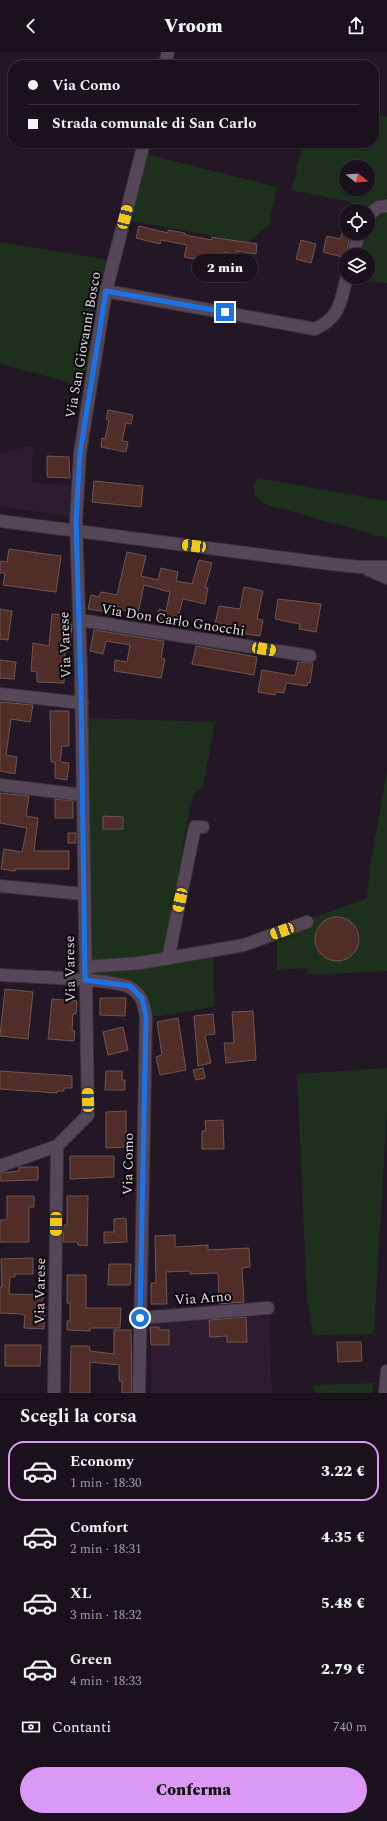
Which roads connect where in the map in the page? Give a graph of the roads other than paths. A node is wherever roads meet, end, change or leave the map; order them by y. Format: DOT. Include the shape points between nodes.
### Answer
graph roads {
  1 [pos="143,148"];
  2 [pos="387,206"];
  3 [pos="375,210"];
  4 [pos="345,284"];
  5 [pos="106,291"];
  6 [pos="0,521"];
  7 [pos="76,531"];
  8 [pos="360,567"];
  9 [pos="387,567"];
  10 [pos="387,578"];
  11 [pos="80,620"];
  12 [pos="310,656"];
  13 [pos="0,694"];
  14 [pos="82,703"];
  15 [pos="0,785"];
  16 [pos="83,795"];
  17 [pos="203,827"];
  18 [pos="0,886"];
  19 [pos="84,894"];
  20 [pos="307,922"];
  21 [pos="168,958"];
  22 [pos="85,967"];
  23 [pos="0,975"];
  24 [pos="85,980"];
  25 [pos="57,1146"];
  26 [pos="0,1166"];
  27 [pos="268,1308"];
  28 [pos="140,1318"];
  29 [pos="387,1371"];
  30 [pos="54,1393"];
  31 [pos="140,1393"];
  32 [pos="385,1393"];
  1 -- 5 [label="street, Via San Giovanni Bosco"];
  2 -- 3 [label="street"];
  4 -- 5 [label="street" via="336,314 315,329"];
  5 -- 7 [label="street, Via San Giovanni Bosco" via="80,453"];
  6 -- 7 [label="street"];
  7 -- 8 [label="street"];
  7 -- 11 [label="street, Via Varese"];
  8 -- 9 [label="street"];
  8 -- 10 [label="street"];
  11 -- 12 [label="street, Via Don Carlo Gnocchi"];
  11 -- 14 [label="street, Via Varese"];
  13 -- 14 [label="street"];
  14 -- 16 [label="street, Via Varese"];
  15 -- 16 [label="street"];
  16 -- 19 [label="street, Via Varese"];
  17 -- 21 [label="street" via="195,827"];
  18 -- 19 [label="street"];
  19 -- 22 [label="street, Via Varese"];
  20 -- 21 [label="street" via="244,945"];
  21 -- 22 [label="street"];
  22 -- 24 [label="street, Via Varese"];
  23 -- 24 [label="street, Via Como"];
  24 -- 25 [label="street, Via Varese" via="88,1115"];
  24 -- 28 [label="street, Via Como" via="130,986 142,998 146,1016"];
  25 -- 26 [label="street"];
  25 -- 30 [label="street, Via Varese"];
  27 -- 28 [label="street, Via Arno"];
  28 -- 31 [label="street, Via Como"];
  29 -- 32 [label="street"];
}
